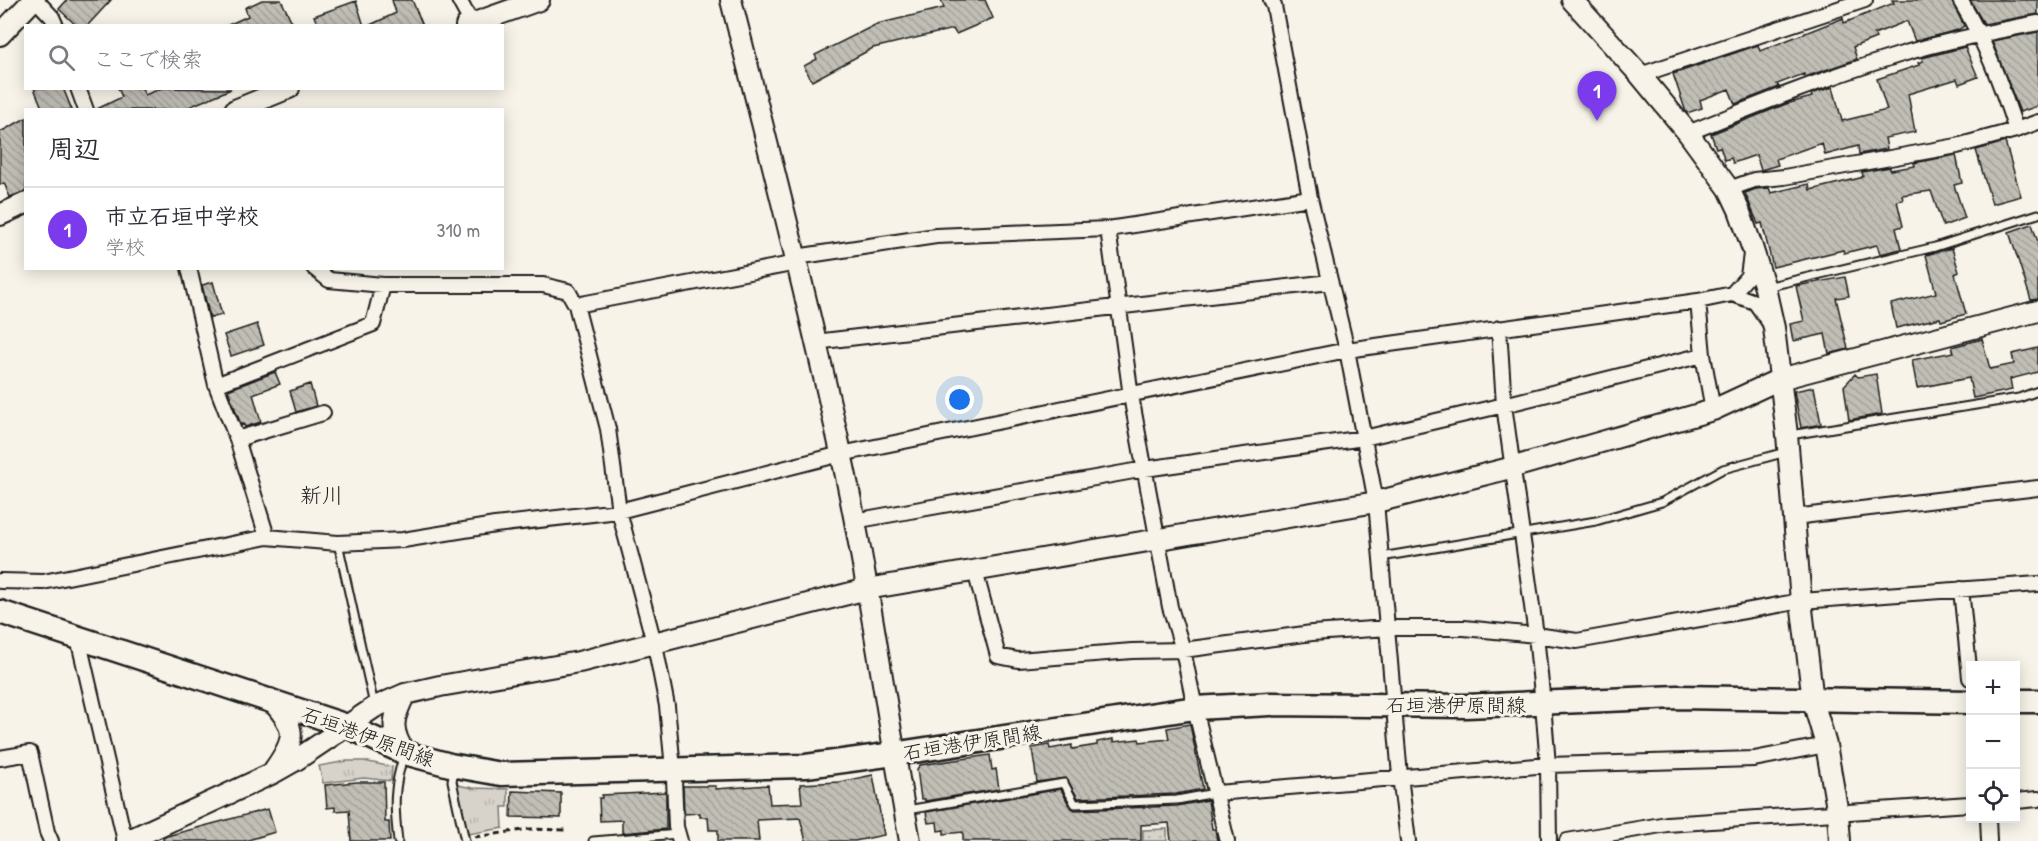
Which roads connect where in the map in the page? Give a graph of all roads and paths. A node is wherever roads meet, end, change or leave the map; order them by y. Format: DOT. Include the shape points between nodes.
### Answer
graph roads {
  1 [pos="34,0"];
  2 [pos="459,0"];
  3 [pos="539,0"];
  4 [pos="731,0"];
  5 [pos="1271,0"];
  6 [pos="1572,0"];
  7 [pos="1865,0"];
  8 [pos="1960,0"];
  9 [pos="2038,23"];
  10 [pos="55,24"];
  11 [pos="469,24"];
  12 [pos="472,24"];
  13 [pos="0,34"];
  14 [pos="1980,34"];
  15 [pos="1640,75"];
  16 [pos="79,90"];
  17 [pos="284,90"];
  18 [pos="85,108"];
  19 [pos="240,108"];
  20 [pos="2038,122"];
  21 [pos="2016,130"];
  22 [pos="1688,133"];
  23 [pos="1729,189"];
  24 [pos="1310,198"];
  25 [pos="24,204"];
  26 [pos="2038,214"];
  27 [pos="0,215"];
  28 [pos="1108,229"];
  29 [pos="1752,247"];
  30 [pos="796,260"];
  31 [pos="189,270"];
  32 [pos="316,270"];
  33 [pos="1330,282"];
  34 [pos="383,285"];
  35 [pos="1765,288"];
  36 [pos="1732,294"];
  37 [pos="1698,301"];
  38 [pos="576,305"];
  39 [pos="1119,308"];
  40 [pos="2038,311"];
  41 [pos="1499,328"];
  42 [pos="1773,328"];
  43 [pos="815,342"];
  44 [pos="1347,350"];
  45 [pos="1703,355"];
  46 [pos="1780,379"];
  47 [pos="216,385"];
  48 [pos="2038,391"];
  49 [pos="1131,396"];
  50 [pos="1504,405"];
  51 [pos="1713,410"];
  52 [pos="323,412"];
  53 [pos="1364,438"];
  54 [pos="237,439"];
  55 [pos="1787,443"];
  56 [pos="842,454"];
  57 [pos="1514,467"];
  58 [pos="1145,469"];
  59 [pos="2038,488"];
  60 [pos="1376,502"];
  61 [pos="619,511"];
  62 [pos="1794,517"];
  63 [pos="854,521"];
  64 [pos="1522,534"];
  65 [pos="267,537"];
  66 [pos="1158,539"];
  67 [pos="338,543"];
  68 [pos="1380,557"];
  69 [pos="975,571"];
  70 [pos="0,581"];
  71 [pos="2038,584"];
  72 [pos="867,589"];
  73 [pos="1961,589"];
  74 [pos="1801,602"];
  75 [pos="0,612"];
  76 [pos="1388,628"];
  77 [pos="1536,635"];
  78 [pos="78,638"];
  79 [pos="655,643"];
  80 [pos="1183,650"];
  81 [pos="1969,661"];
  82 [pos="405,694"];
  83 [pos="270,699"];
  84 [pos="1813,701"];
  85 [pos="2038,701"];
  86 [pos="1966,702"];
  87 [pos="2020,702"];
  88 [pos="1543,704"];
  89 [pos="1395,705"];
  90 [pos="375,707"];
  91 [pos="1195,708"];
  92 [pos="347,726"];
  93 [pos="1826,745"];
  94 [pos="405,753"];
  95 [pos="894,754"];
  96 [pos="0,758"];
  97 [pos="1548,765"];
  98 [pos="455,766"];
  99 [pos="673,769"];
  100 [pos="273,773"];
  101 [pos="1400,776"];
  102 [pos="1217,793"];
  103 [pos="2038,799"];
  104 [pos="2020,801"];
  105 [pos="1966,804"];
  106 [pos="904,810"];
  107 [pos="1838,814"];
  108 [pos="1988,823"];
  109 [pos="565,830"];
  110 [pos="679,838"];
  111 [pos="134,839"];
  112 [pos="465,840"];
  113 [pos="51,841"];
  114 [pos="398,841"];
  115 [pos="593,841"];
  116 [pos="910,841"];
  117 [pos="1227,841"];
  118 [pos="1408,841"];
  119 [pos="1548,841"];
  120 [pos="1567,841"];
  121 [pos="1840,841"];
  122 [pos="1989,841"];
  1 -- 10 [label="street"];
  1 -- 13 [label="street"];
  2 -- 11 [label="street"];
  3 -- 12 [label="street"];
  4 -- 30 [label="street"];
  5 -- 24 [label="street"];
  6 -- 15 [label="street"];
  7 -- 15 [label="street"];
  8 -- 14 [label="street"];
  9 -- 14 [label="street"];
  14 -- 21 [label="street"];
  14 -- 22 [label="street" via="1899,54"];
  15 -- 22 [label="street"];
  16 -- 18 [label="street"];
  17 -- 19 [label="street"];
  20 -- 21 [label="street"];
  21 -- 23 [label="street" via="1957,146 1754,180"];
  22 -- 23 [label="street"];
  23 -- 29 [label="street"];
  24 -- 28 [label="street"];
  24 -- 33 [label="street"];
  25 -- 27 [label="street"];
  26 -- 35 [label="lane" via="1935,247"];
  28 -- 30 [label="street" via="936,236"];
  28 -- 39 [label="street"];
  29 -- 35 [label="street"];
  29 -- 36 [label="street" via="1748,276"];
  30 -- 38 [label="street"];
  30 -- 43 [label="street"];
  31 -- 47 [label="street"];
  32 -- 34 [label="street" via="329,280"];
  33 -- 39 [label="street"];
  33 -- 44 [label="street"];
  34 -- 38 [label="street" via="543,285 568,291"];
  34 -- 47 [label="street" via="373,324"];
  35 -- 42 [label="street"];
  36 -- 37 [label="street"];
  36 -- 42 [label="street" via="1755,302"];
  37 -- 41 [label="street"];
  37 -- 45 [label="street"];
  38 -- 61 [label="street" via="608,429"];
  39 -- 43 [label="street"];
  39 -- 49 [label="street"];
  40 -- 46 [label="street"];
  41 -- 44 [label="street"];
  41 -- 50 [label="street"];
  42 -- 46 [label="street"];
  43 -- 56 [label="street"];
  44 -- 49 [label="street"];
  44 -- 53 [label="street"];
  45 -- 50 [label="street"];
  45 -- 51 [label="street"];
  46 -- 51 [label="street"];
  46 -- 55 [label="street"];
  47 -- 54 [label="street"];
  48 -- 55 [label="lane" via="2019,398"];
  49 -- 56 [label="street"];
  49 -- 58 [label="street"];
  50 -- 53 [label="street"];
  50 -- 57 [label="street"];
  51 -- 57 [label="street"];
  52 -- 54 [label="street"];
  53 -- 58 [label="street"];
  53 -- 60 [label="street"];
  54 -- 65 [label="street"];
  55 -- 62 [label="street"];
  55 -- 64 [label="lane" via="1723,469 1662,502 1596,521"];
  56 -- 61 [label="street"];
  56 -- 63 [label="street"];
  57 -- 60 [label="street"];
  57 -- 64 [label="street"];
  58 -- 63 [label="street"];
  58 -- 66 [label="street"];
  59 -- 62 [label="street"];
  60 -- 66 [label="street"];
  60 -- 68 [label="street"];
  61 -- 67 [label="street" via="403,540"];
  61 -- 79 [label="street"];
  62 -- 74 [label="street"];
  63 -- 72 [label="street"];
  64 -- 68 [label="lane"];
  64 -- 77 [label="street"];
  65 -- 67 [label="street"];
  65 -- 70 [label="street" via="43,582"];
  66 -- 69 [label="street"];
  66 -- 80 [label="street" via="1170,607"];
  67 -- 90 [label="lane"];
  68 -- 76 [label="street"];
  69 -- 72 [label="street"];
  69 -- 80 [label="street" via="998,656 1018,660"];
  71 -- 73 [label="street"];
  72 -- 79 [label="street"];
  72 -- 95 [label="street"];
  73 -- 74 [label="street"];
  73 -- 81 [label="street"];
  74 -- 77 [label="street" via="1577,641"];
  74 -- 84 [label="street"];
  75 -- 78 [label="main road, 石垣港伊原間線"];
  76 -- 77 [label="street" via="1464,628"];
  76 -- 80 [label="street" via="1312,633"];
  76 -- 89 [label="street"];
  77 -- 88 [label="street"];
  78 -- 83 [label="main road, 石垣港伊原間線"];
  78 -- 111 [label="street"];
  79 -- 82 [label="street" via="579,662"];
  79 -- 99 [label="street"];
  80 -- 91 [label="street"];
  82 -- 90 [label="street"];
  82 -- 94 [label="street" via="395,714 394,729"];
  83 -- 92 [label="main road, 石垣港伊原間線"];
  83 -- 100 [label="street" via="282,712 292,735 290,748"];
  84 -- 86 [label="main road, 石垣港伊原間線"];
  84 -- 88 [label="main road, 石垣港伊原間線" via="1678,697"];
  84 -- 93 [label="street"];
  85 -- 87 [label="main road"];
  88 -- 89 [label="main road, 石垣港伊原間線"];
  88 -- 97 [label="street"];
  89 -- 91 [label="main road, 石垣港伊原間線"];
  89 -- 101 [label="street"];
  90 -- 92 [label="street"];
  91 -- 95 [label="main road, 石垣港伊原間線"];
  91 -- 102 [label="street"];
  92 -- 94 [label="main road, 石垣港伊原間線"];
  92 -- 100 [label="street"];
  93 -- 97 [label="street" via="1754,759"];
  93 -- 107 [label="street"];
  94 -- 98 [label="main road, 石垣港伊原間線"];
  94 -- 114 [label="lane" via="395,786"];
  95 -- 99 [label="main road, 石垣港伊原間線" via="806,766"];
  95 -- 106 [label="street"];
  96 -- 113 [label="street" via="30,753"];
  97 -- 101 [label="street"];
  97 -- 119 [label="street"];
  98 -- 99 [label="main road, 石垣港伊原間線" via="501,774"];
  98 -- 112 [label="lane" via="452,781"];
  99 -- 110 [label="street"];
  100 -- 111 [label="street"];
  101 -- 102 [label="street"];
  101 -- 118 [label="street"];
  102 -- 106 [label="lane" via="1177,800 1075,804 1064,783"];
  102 -- 117 [label="street"];
  103 -- 104 [label="street"];
  105 -- 107 [label="street"];
  106 -- 116 [label="street"];
  107 -- 120 [label="street" via="1667,824"];
  107 -- 121 [label="street"];
  108 -- 122 [label="street"];
  109 -- 112 [label="path" via="530,830"];
  110 -- 115 [label="lane"];
}
